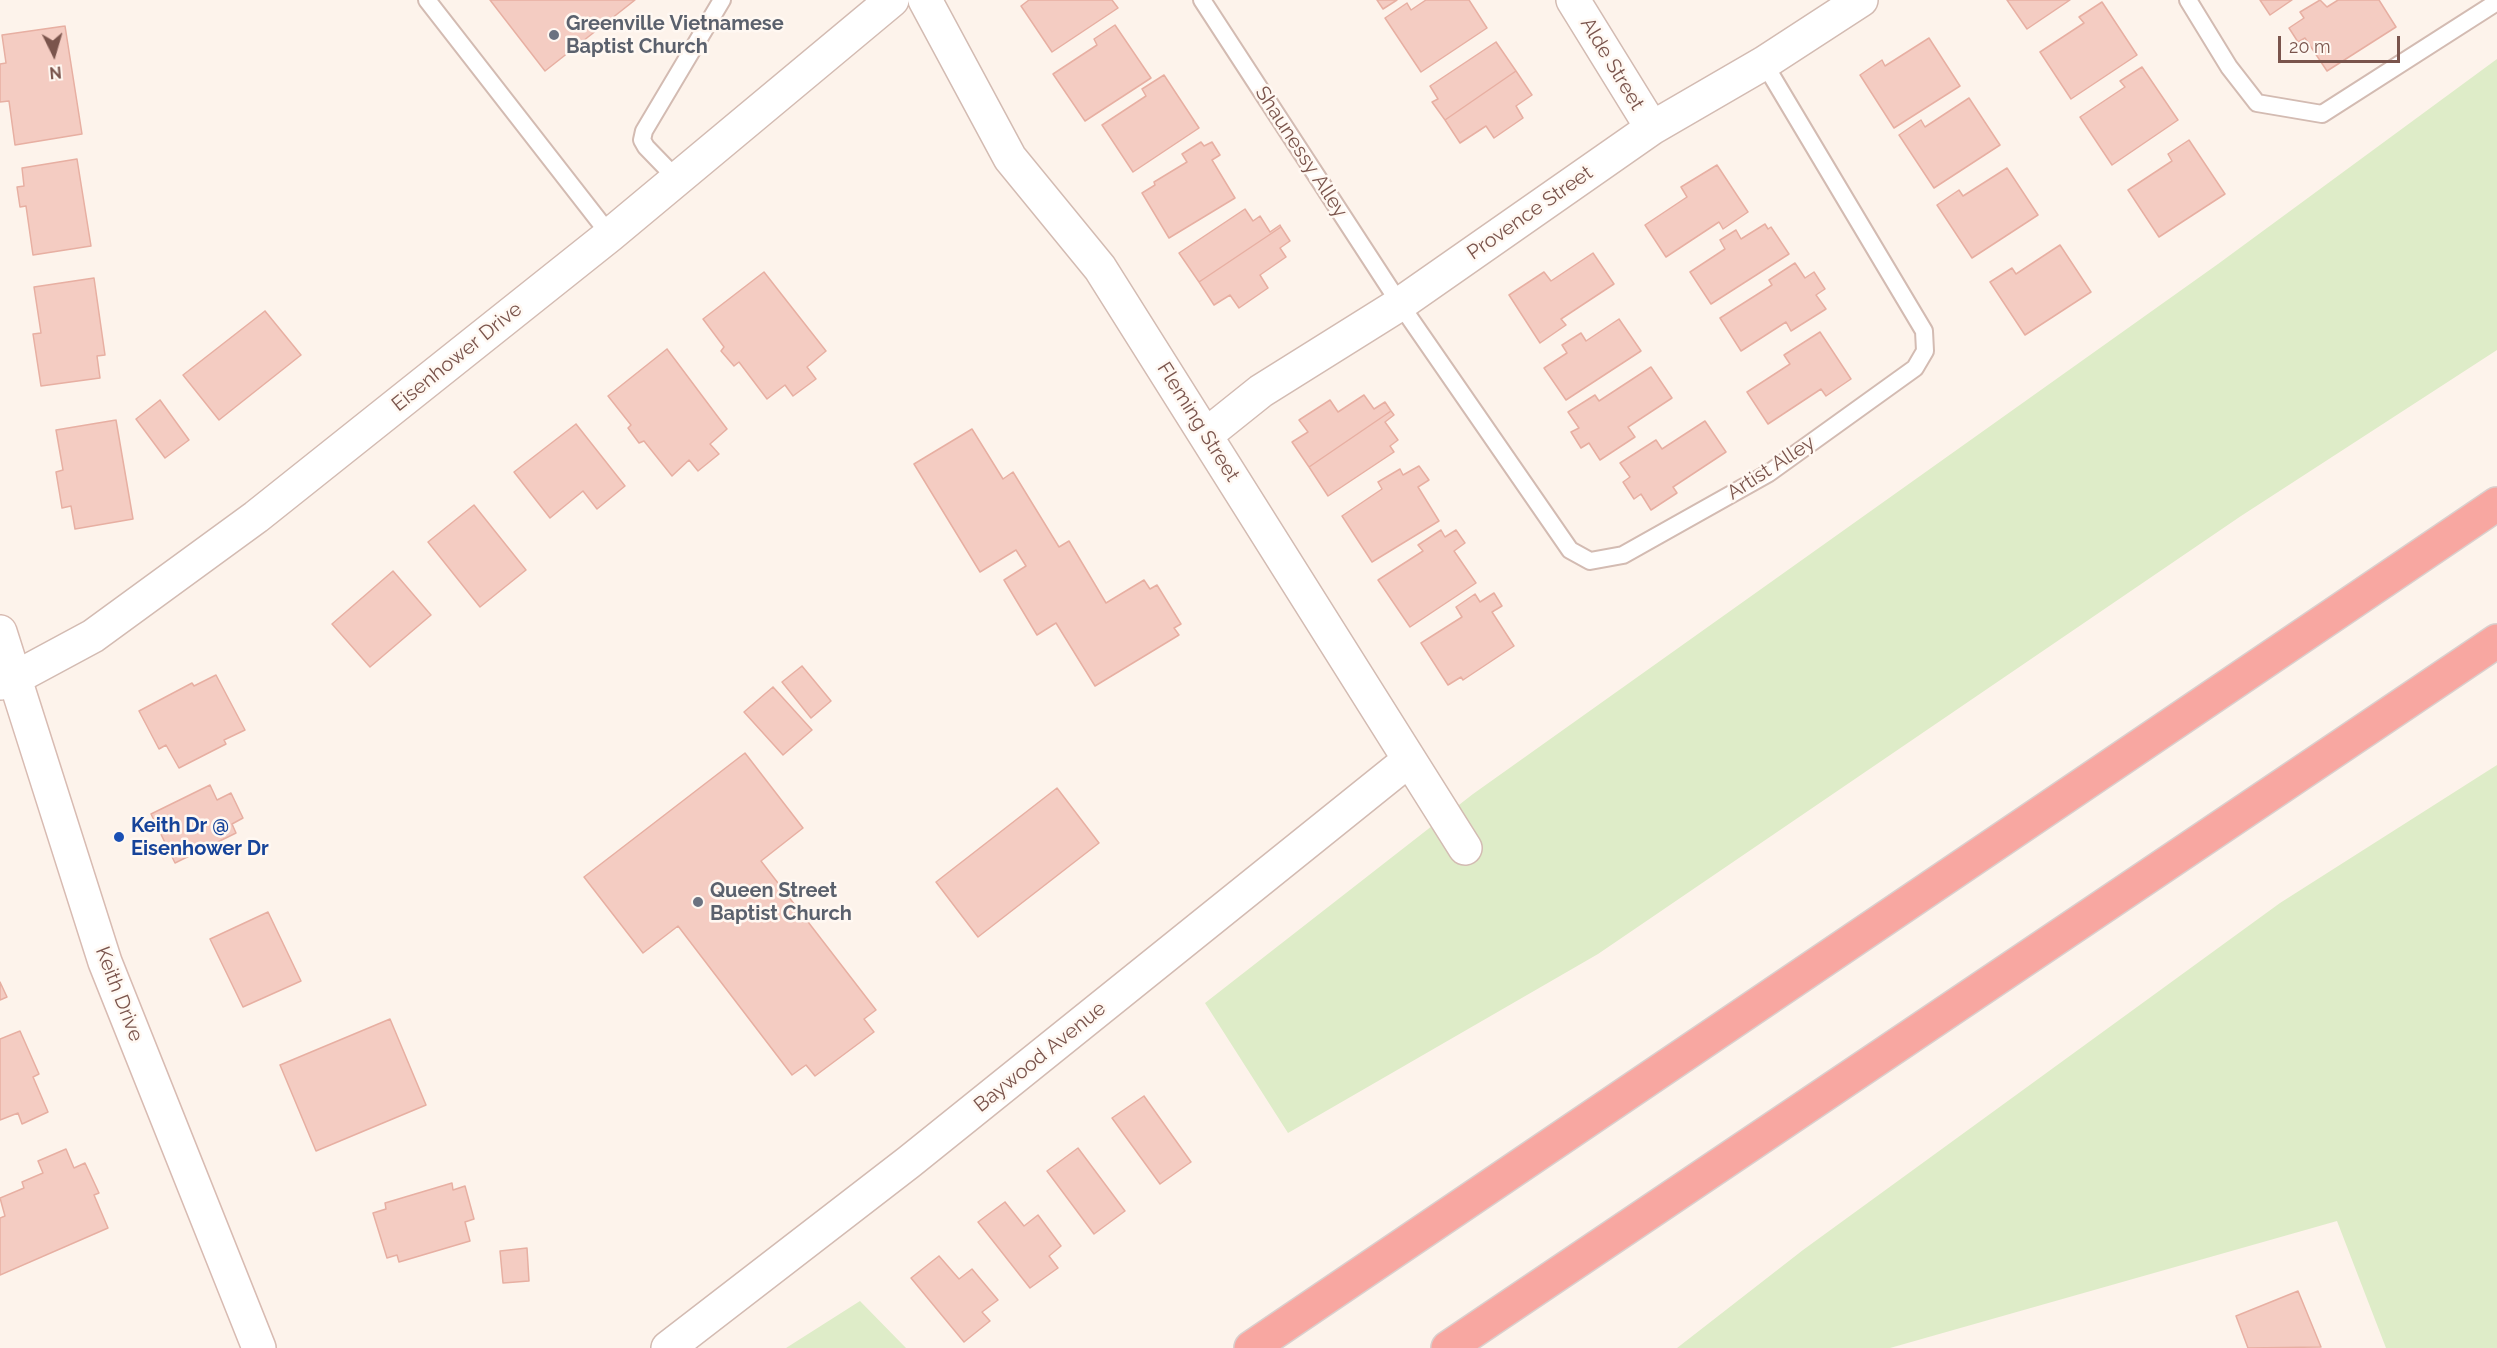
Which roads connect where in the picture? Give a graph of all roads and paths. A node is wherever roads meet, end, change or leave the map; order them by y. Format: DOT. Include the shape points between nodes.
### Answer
graph roads {
  1 [pos="427,0"];
  2 [pos="723,0"];
  3 [pos="892,0"];
  4 [pos="925,0"];
  5 [pos="1202,0"];
  6 [pos="1573,0"];
  7 [pos="1861,0"];
  8 [pos="2188,0"];
  9 [pos="2497,2"];
  10 [pos="1764,63"];
  11 [pos="1652,128"];
  12 [pos="677,179"];
  13 [pos="610,235"];
  14 [pos="1400,304"];
  15 [pos="1206,435"];
  16 [pos="2497,504"];
  17 [pos="0,632"];
  18 [pos="2497,641"];
  19 [pos="7,680"];
  20 [pos="1409,760"];
  21 [pos="1465,848"];
  22 [pos="259,1348"];
  23 [pos="668,1348"];
  24 [pos="1251,1348"];
  25 [pos="1448,1348"];
  1 -- 13 [label="lane"];
  2 -- 12 [label="lane" via="644,131 642,140 646,147"];
  3 -- 12 [label="street, Eisenhower Drive"];
  4 -- 15 [label="street, Fleming Street" via="1010,158 1100,268"];
  5 -- 14 [label="lane, Shaunessy Alley"];
  6 -- 11 [label="street, Alde Street"];
  7 -- 10 [label="street, Provence Street"];
  8 -- 9 [label="lane" via="2229,68 2257,103 2322,114"];
  10 -- 11 [label="street, Provence Street"];
  10 -- 14 [label="lane, Artist Alley" via="1924,331 1925,351 1915,368 1769,473 1623,555 1590,561 1570,550"];
  11 -- 14 [label="street, Provence Street"];
  12 -- 13 [label="street, Eisenhower Drive"];
  13 -- 19 [label="street, Eisenhower Drive" via="256,517 93,636"];
  14 -- 15 [label="street, Provence Street" via="1261,391"];
  15 -- 20 [label="street, Fleming Street"];
  16 -- 24 [label="highway"];
  17 -- 19 [label="street, Keith Drive"];
  18 -- 25 [label="highway"];
  19 -- 22 [label="street, Keith Drive" via="105,962"];
  20 -- 21 [label="street, Fleming Street"];
  20 -- 23 [label="street, Baywood Avenue" via="909,1162"];
}
